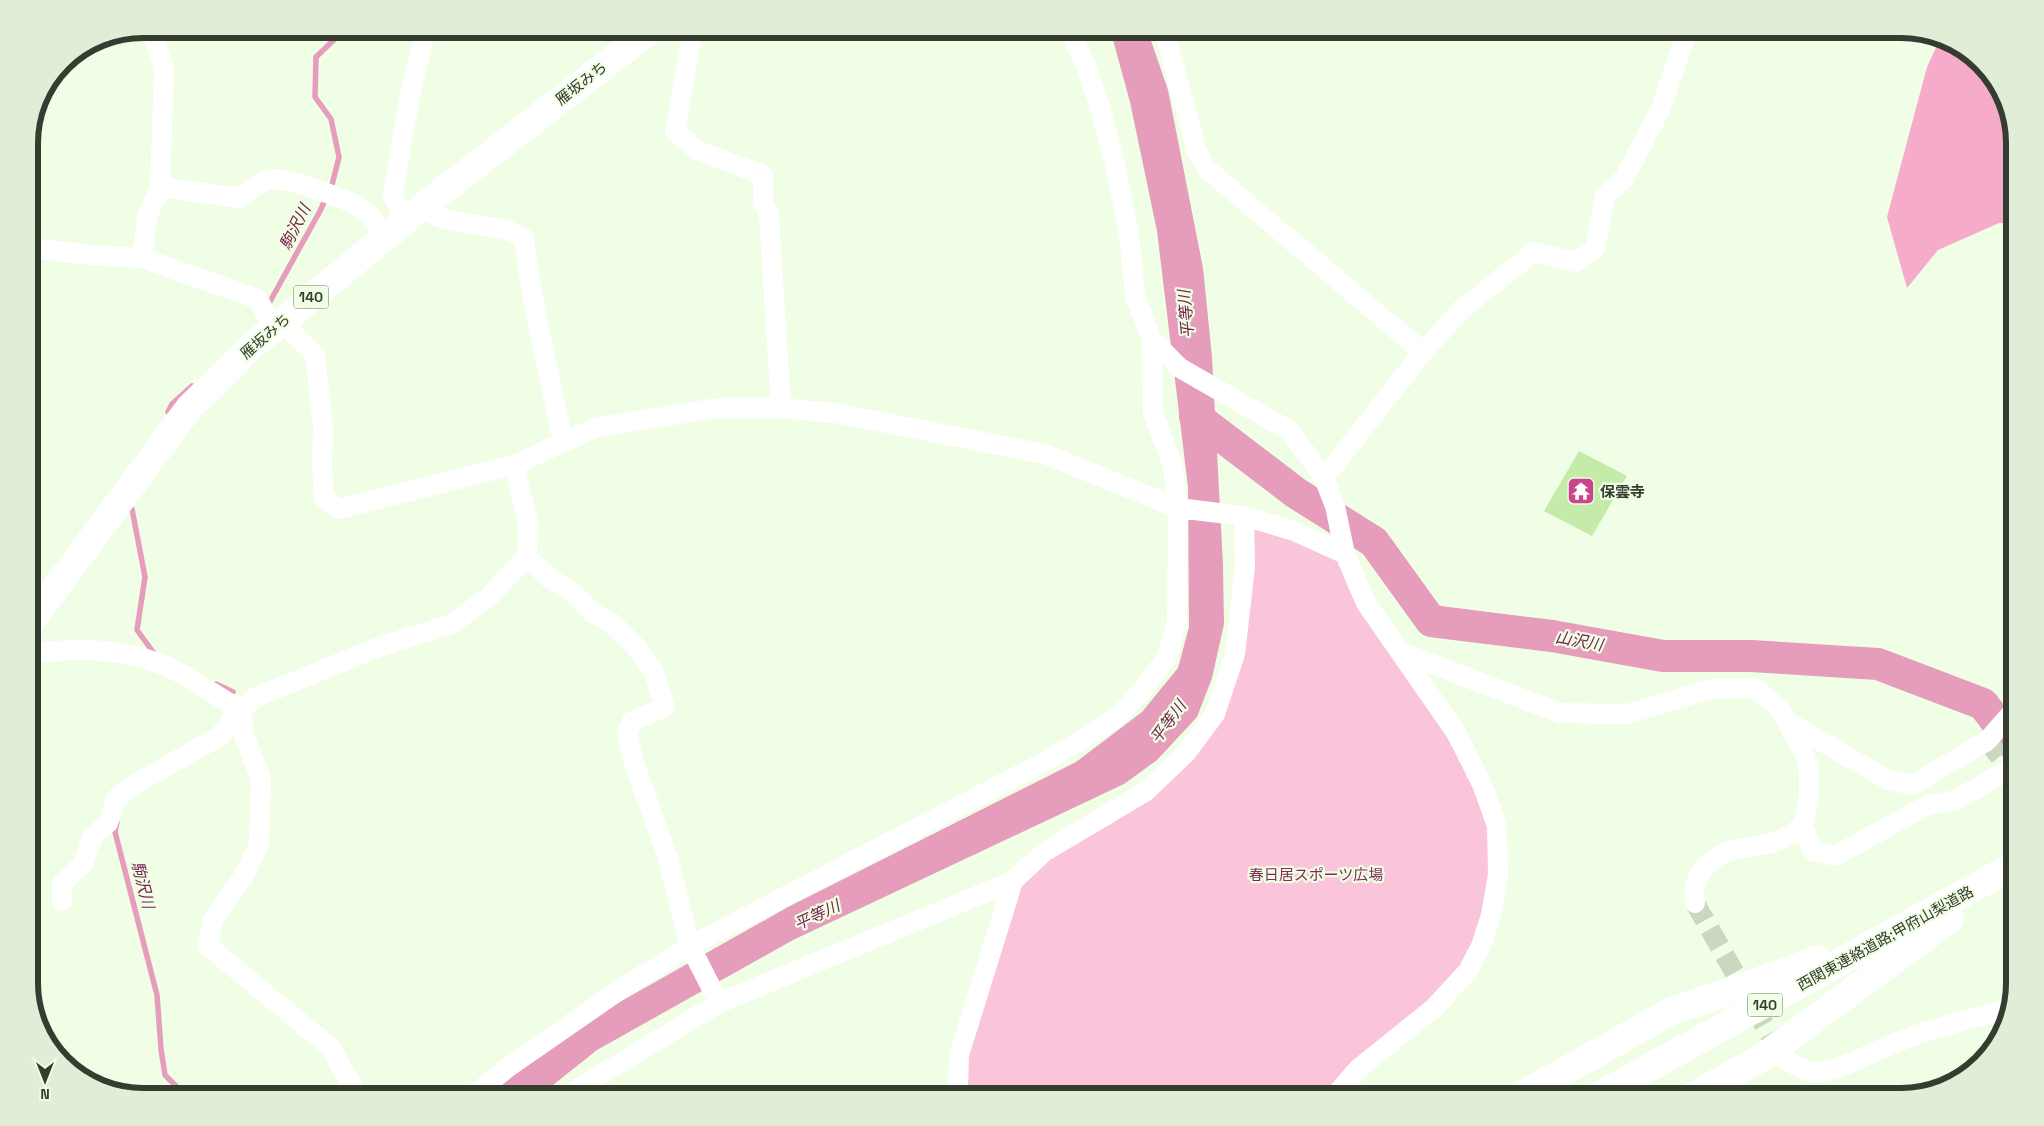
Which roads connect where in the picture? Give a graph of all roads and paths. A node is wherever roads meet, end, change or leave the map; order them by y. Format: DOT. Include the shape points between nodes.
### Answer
graph roads {
  1 [pos="154,38"];
  2 [pos="424,38"];
  3 [pos="640,38"];
  4 [pos="691,38"];
  5 [pos="1073,38"];
  6 [pos="1166,38"];
  7 [pos="1685,38"];
  8 [pos="160,187"];
  9 [pos="404,221"];
  10 [pos="38,249"];
  11 [pos="142,258"];
  12 [pos="275,320"];
  13 [pos="1152,340"];
  14 [pos="1423,352"];
  15 [pos="781,408"];
  16 [pos="563,442"];
  17 [pos="514,465"];
  18 [pos="1324,478"];
  19 [pos="1178,508"];
  20 [pos="1244,516"];
  21 [pos="1344,548"];
  22 [pos="528,556"];
  23 [pos="38,612"];
  24 [pos="1401,652"];
  25 [pos="38,653"];
  26 [pos="242,712"];
  27 [pos="2006,719"];
  28 [pos="1786,720"];
  29 [pos="2006,772"];
  30 [pos="1803,826"];
  31 [pos="2006,870"];
  32 [pos="2006,877"];
  33 [pos="1012,880"];
  34 [pos="62,901"];
  35 [pos="1695,903"];
  36 [pos="1934,911"];
  37 [pos="690,946"];
  38 [pos="719,1003"];
  39 [pos="2003,1010"];
  40 [pos="1784,1059"];
  41 [pos="353,1088"];
  42 [pos="483,1088"];
  43 [pos="579,1088"];
  44 [pos="957,1088"];
  45 [pos="1342,1088"];
  46 [pos="1534,1088"];
  47 [pos="1612,1088"];
  48 [pos="1707,1088"];
  1 -- 8 [label="street" via="164,68"];
  2 -- 9 [label="street" via="410,95 393,195"];
  3 -- 9 [label="highway, 雁坂みち / 140"];
  4 -- 15 [label="street" via="674,132 699,152 763,175 763,201 769,215"];
  5 -- 13 [label="street" via="1086,66 1115,164 1135,296"];
  6 -- 14 [label="street" via="1197,152 1207,169"];
  7 -- 14 [label="street" via="1660,110 1624,179 1605,196 1595,248 1576,262 1534,252 1462,309"];
  8 -- 9 [label="street" via="239,198 271,179 290,181 363,210"];
  8 -- 11 [label="street" via="148,217"];
  9 -- 12 [label="highway, 雁坂みち / 140"];
  9 -- 16 [label="street" via="432,215 457,223 504,229 524,238"];
  10 -- 11 [label="street"];
  11 -- 12 [label="street" via="258,299"];
  12 -- 17 [label="street" via="315,355 323,426 324,498 339,510"];
  12 -- 23 [label="highway, 雁坂みち / 140" via="189,408"];
  13 -- 18 [label="street" via="1180,368 1290,431"];
  13 -- 19 [label="street" via="1154,413 1173,466"];
  14 -- 18 [label="street"];
  15 -- 16 [label="street" via="716,408 595,428"];
  15 -- 19 [label="street" via="835,413 1045,454"];
  16 -- 17 [label="street"];
  17 -- 22 [label="street" via="528,522"];
  18 -- 21 [label="street" via="1335,506"];
  19 -- 20 [label="street"];
  19 -- 37 [label="street" via="1177,621 1166,657 1142,691 1115,719 1050,759"];
  20 -- 21 [label="street"];
  20 -- 33 [label="street" via="1245,567 1235,654 1215,714 1186,753 1145,792 1044,852"];
  21 -- 24 [label="street" via="1366,603"];
  22 -- 26 [label="street" via="488,598 452,624 374,650 254,698"];
  22 -- 37 [label="street" via="549,578 576,595 591,612 611,622 636,647 652,670 665,707 632,720 627,734 668,858"];
  24 -- 28 [label="street" via="1560,713 1628,714 1711,689 1755,688 1779,708"];
  24 -- 45 [label="street" via="1457,734 1482,784 1497,826 1498,875 1492,915 1468,971 1434,1008 1358,1069"];
  25 -- 26 [label="street" via="84,649 144,658 176,671"];
  26 -- 34 [label="street" via="236,713 220,736 132,786 116,800 108,823 93,836 83,864 62,884"];
  26 -- 41 [label="street" via="243,733 261,779 258,844 244,876 213,919 208,946 330,1046"];
  27 -- 28 [label="street" via="1987,740 1912,785 1888,780"];
  28 -- 30 [label="street" via="1804,753 1808,769"];
  29 -- 30 [label="street" via="1956,800 1928,805 1835,856 1813,851"];
  30 -- 35 [label="street" via="1780,840 1734,849 1712,860 1701,871 1693,888"];
  31 -- 36 [label="highway, 西関東連絡道路;甲府山梨道路 / 140"];
  32 -- 48 [label="highway" via="1760,1059"];
  33 -- 38 [label="street"];
  33 -- 44 [label="street" via="959,1055"];
  36 -- 46 [label="highway" via="1785,972 1672,1011"];
  36 -- 47 [label="highway, 西関東連絡道路;甲府山梨道路 / 140"];
  37 -- 38 [label="street"];
  37 -- 42 [label="street" via="621,989"];
  38 -- 43 [label="street"];
  39 -- 40 [label="street" via="1905,1039 1832,1070 1815,1072"];
}
